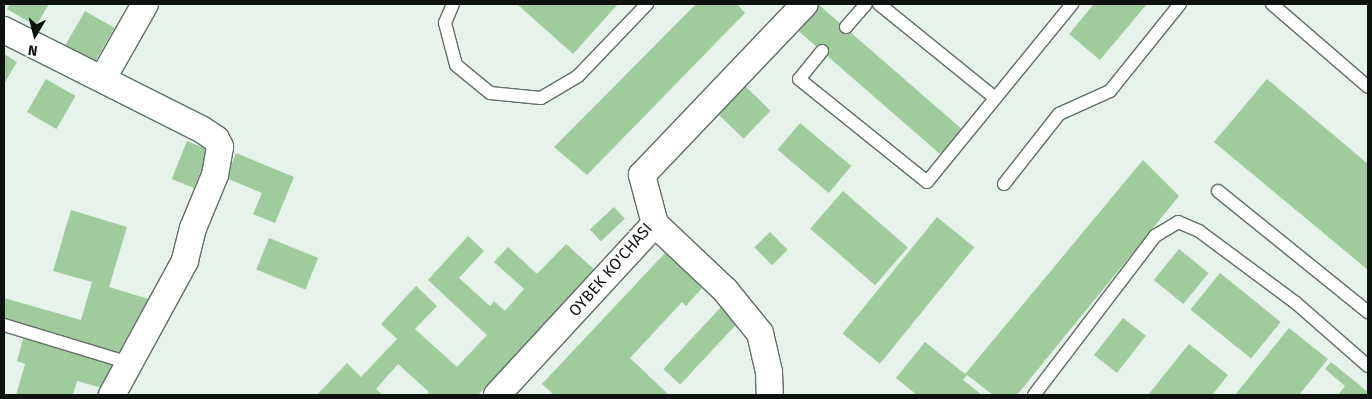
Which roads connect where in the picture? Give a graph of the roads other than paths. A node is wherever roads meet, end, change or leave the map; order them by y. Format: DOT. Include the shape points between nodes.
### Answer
graph roads {
  1 [pos="145,4"];
  2 [pos="453,4"];
  3 [pos="646,4"];
  4 [pos="805,4"];
  5 [pos="866,4"];
  6 [pos="879,4"];
  7 [pos="1072,4"];
  8 [pos="1180,4"];
  9 [pos="1272,4"];
  10 [pos="846,27"];
  11 [pos="4,30"];
  12 [pos="822,51"];
  13 [pos="103,78"];
  14 [pos="1368,87"];
  15 [pos="995,98"];
  16 [pos="1004,184"];
  17 [pos="1218,192"];
  18 [pos="655,224"];
  19 [pos="1368,312"];
  20 [pos="4,325"];
  21 [pos="129,363"];
  22 [pos="1368,366"];
  23 [pos="112,395"];
  24 [pos="497,395"];
  25 [pos="770,395"];
  26 [pos="1034,395"];
  1 -- 13 [label="street"];
  2 -- 3 [label="lane" via="445,23 456,65 490,93 541,98 578,76"];
  4 -- 18 [label="street, OYBEK KO'CHASI" via="642,175"];
  5 -- 10 [label="lane"];
  6 -- 15 [label="lane"];
  7 -- 15 [label="lane"];
  8 -- 16 [label="lane" via="1110,91 1059,114"];
  9 -- 14 [label="lane"];
  11 -- 13 [label="street" via="29,45"];
  12 -- 15 [label="lane" via="799,79 927,182"];
  13 -- 21 [label="street" via="201,129 216,139 220,146 185,262"];
  17 -- 19 [label="lane"];
  18 -- 24 [label="street, OYBEK KO'CHASI"];
  18 -- 25 [label="street" via="725,290 760,333 769,372"];
  20 -- 21 [label="lane"];
  21 -- 23 [label="street"];
  22 -- 26 [label="lane" via="1296,303 1199,232 1178,222 1155,236"];
}
